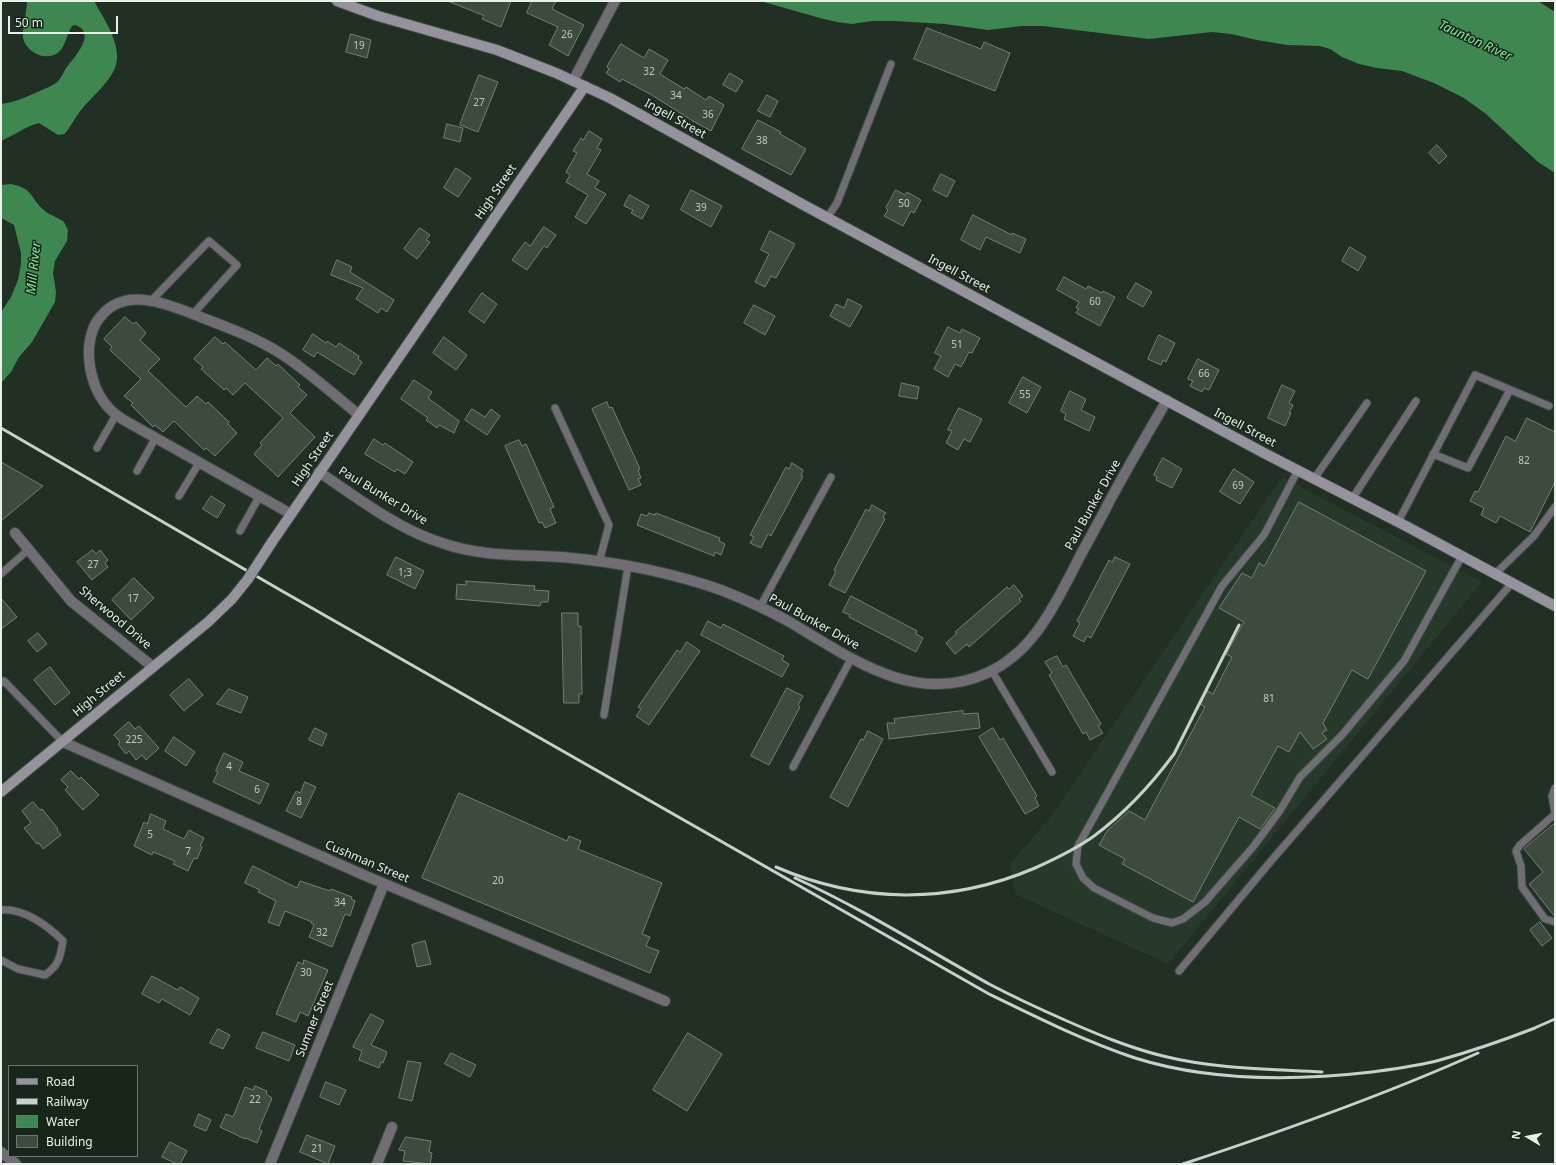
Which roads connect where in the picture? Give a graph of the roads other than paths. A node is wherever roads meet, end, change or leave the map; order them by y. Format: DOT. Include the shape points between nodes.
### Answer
graph roads {
  1 [pos="337,1"];
  2 [pos="615,1"];
  3 [pos="891,64"];
  4 [pos="573,81"];
  5 [pos="585,86"];
  6 [pos="827,218"];
  7 [pos="151,300"];
  8 [pos="193,314"];
  9 [pos="1510,390"];
  10 [pos="1167,400"];
  11 [pos="1416,400"];
  12 [pos="1367,404"];
  13 [pos="1549,406"];
  14 [pos="555,408"];
  15 [pos="116,415"];
  16 [pos="359,415"];
  17 [pos="156,437"];
  18 [pos="97,448"];
  19 [pos="1433,454"];
  20 [pos="199,463"];
  21 [pos="1298,470"];
  22 [pos="137,471"];
  23 [pos="319,472"];
  24 [pos="831,477"];
  25 [pos="1314,479"];
  26 [pos="179,496"];
  27 [pos="259,497"];
  28 [pos="1352,498"];
  29 [pos="1555,507"];
  30 [pos="291,514"];
  31 [pos="1398,522"];
  32 [pos="240,531"];
  33 [pos="15,533"];
  34 [pos="28,550"];
  35 [pos="1462,556"];
  36 [pos="599,562"];
  37 [pos="628,566"];
  38 [pos="1,574"];
  39 [pos="1495,574"];
  40 [pos="1512,583"];
  41 [pos="1555,606"];
  42 [pos="760,607"];
  43 [pos="851,659"];
  44 [pos="153,667"];
  45 [pos="992,670"];
  46 [pos="1,683"];
  47 [pos="604,715"];
  48 [pos="63,742"];
  49 [pos="792,767"];
  50 [pos="1052,772"];
  51 [pos="1555,788"];
  52 [pos="1,792"];
  53 [pos="384,884"];
  54 [pos="1,910"];
  55 [pos="1555,922"];
  56 [pos="1,960"];
  57 [pos="1179,971"];
  58 [pos="664,1001"];
  59 [pos="392,1127"];
  60 [pos="1,1152"];
  61 [pos="16,1164"];
  62 [pos="270,1164"];
  63 [pos="377,1164"];
  1 -- 4 [label="street, Ingell Street" via="378,16 497,50"];
  2 -- 4 [label="street"];
  3 -- 6 [label="lane" via="837,203"];
  4 -- 5 [label="street, Ingell Street"];
  5 -- 6 [label="street, Ingell Street"];
  5 -- 16 [label="street, High Street"];
  6 -- 10 [label="street, Ingell Street"];
  7 -- 8 [label="street"];
  7 -- 8 [label="lane" via="209,241 237,265"];
  7 -- 15 [label="street" via="114,303 94,325 90,338 93,381 99,395"];
  8 -- 16 [label="street" via="253,338 280,353"];
  9 -- 13 [label="lane"];
  9 -- 19 [label="lane" via="1468,468"];
  9 -- 19 [label="lane" via="1475,375"];
  10 -- 21 [label="street, Ingell Street"];
  10 -- 45 [label="street, Paul Bunker Drive" via="1050,613 1034,636 1020,650"];
  11 -- 28 [label="lane"];
  12 -- 25 [label="lane"];
  14 -- 36 [label="lane" via="609,525"];
  15 -- 17 [label="street"];
  15 -- 18 [label="lane"];
  16 -- 23 [label="street, High Street"];
  17 -- 20 [label="street"];
  17 -- 22 [label="lane"];
  19 -- 31 [label="lane"];
  20 -- 26 [label="lane"];
  20 -- 27 [label="street"];
  21 -- 25 [label="street, Ingell Street"];
  21 -- 35 [label="lane" via="1264,535 1222,586 1078,846 1076,864 1083,878 1094,888 1119,902 1153,918 1172,923 1183,919 1205,902 1253,847 1279,812 1300,777 1342,734 1404,661"];
  23 -- 30 [label="street, High Street"];
  23 -- 36 [label="street, Paul Bunker Drive" via="387,516 442,544 503,555 572,558"];
  24 -- 42 [label="lane"];
  25 -- 28 [label="street, Ingell Street"];
  27 -- 30 [label="street"];
  27 -- 32 [label="lane"];
  28 -- 31 [label="street, Ingell Street"];
  29 -- 39 [label="lane" via="1534,536"];
  30 -- 44 [label="street, High Street, bridge" via="232,599"];
  31 -- 35 [label="street, Ingell Street"];
  33 -- 34 [label="street, Sherwood Drive"];
  34 -- 38 [label="lane"];
  34 -- 44 [label="street, Sherwood Drive" via="71,601"];
  35 -- 39 [label="street, Ingell Street"];
  36 -- 37 [label="street, Paul Bunker Drive"];
  37 -- 42 [label="street, Paul Bunker Drive" via="709,586"];
  37 -- 47 [label="lane"];
  39 -- 40 [label="street, Ingell Street"];
  40 -- 41 [label="street, Ingell Street"];
  40 -- 57 [label="lane"];
  42 -- 43 [label="street, Paul Bunker Drive"];
  43 -- 45 [label="street, Paul Bunker Drive" via="888,676 923,684 956,683"];
  43 -- 49 [label="lane"];
  44 -- 48 [label="street, High Street"];
  45 -- 50 [label="lane"];
  46 -- 48 [label="lane" via="4,681"];
  48 -- 52 [label="street, High Street"];
  48 -- 53 [label="street, Cushman Street"];
  51 -- 55 [label="lane" via="1552,796 1555,814 1520,844 1516,851 1521,866 1522,887 1545,919"];
  53 -- 58 [label="street, Cushman Street"];
  53 -- 62 [label="street, Sumner Street"];
  54 -- 56 [label="lane" via="29,916 63,941 60,959 53,970 45,975 18,969"];
  59 -- 63 [label="street"];
  60 -- 61 [label="street"];
}
